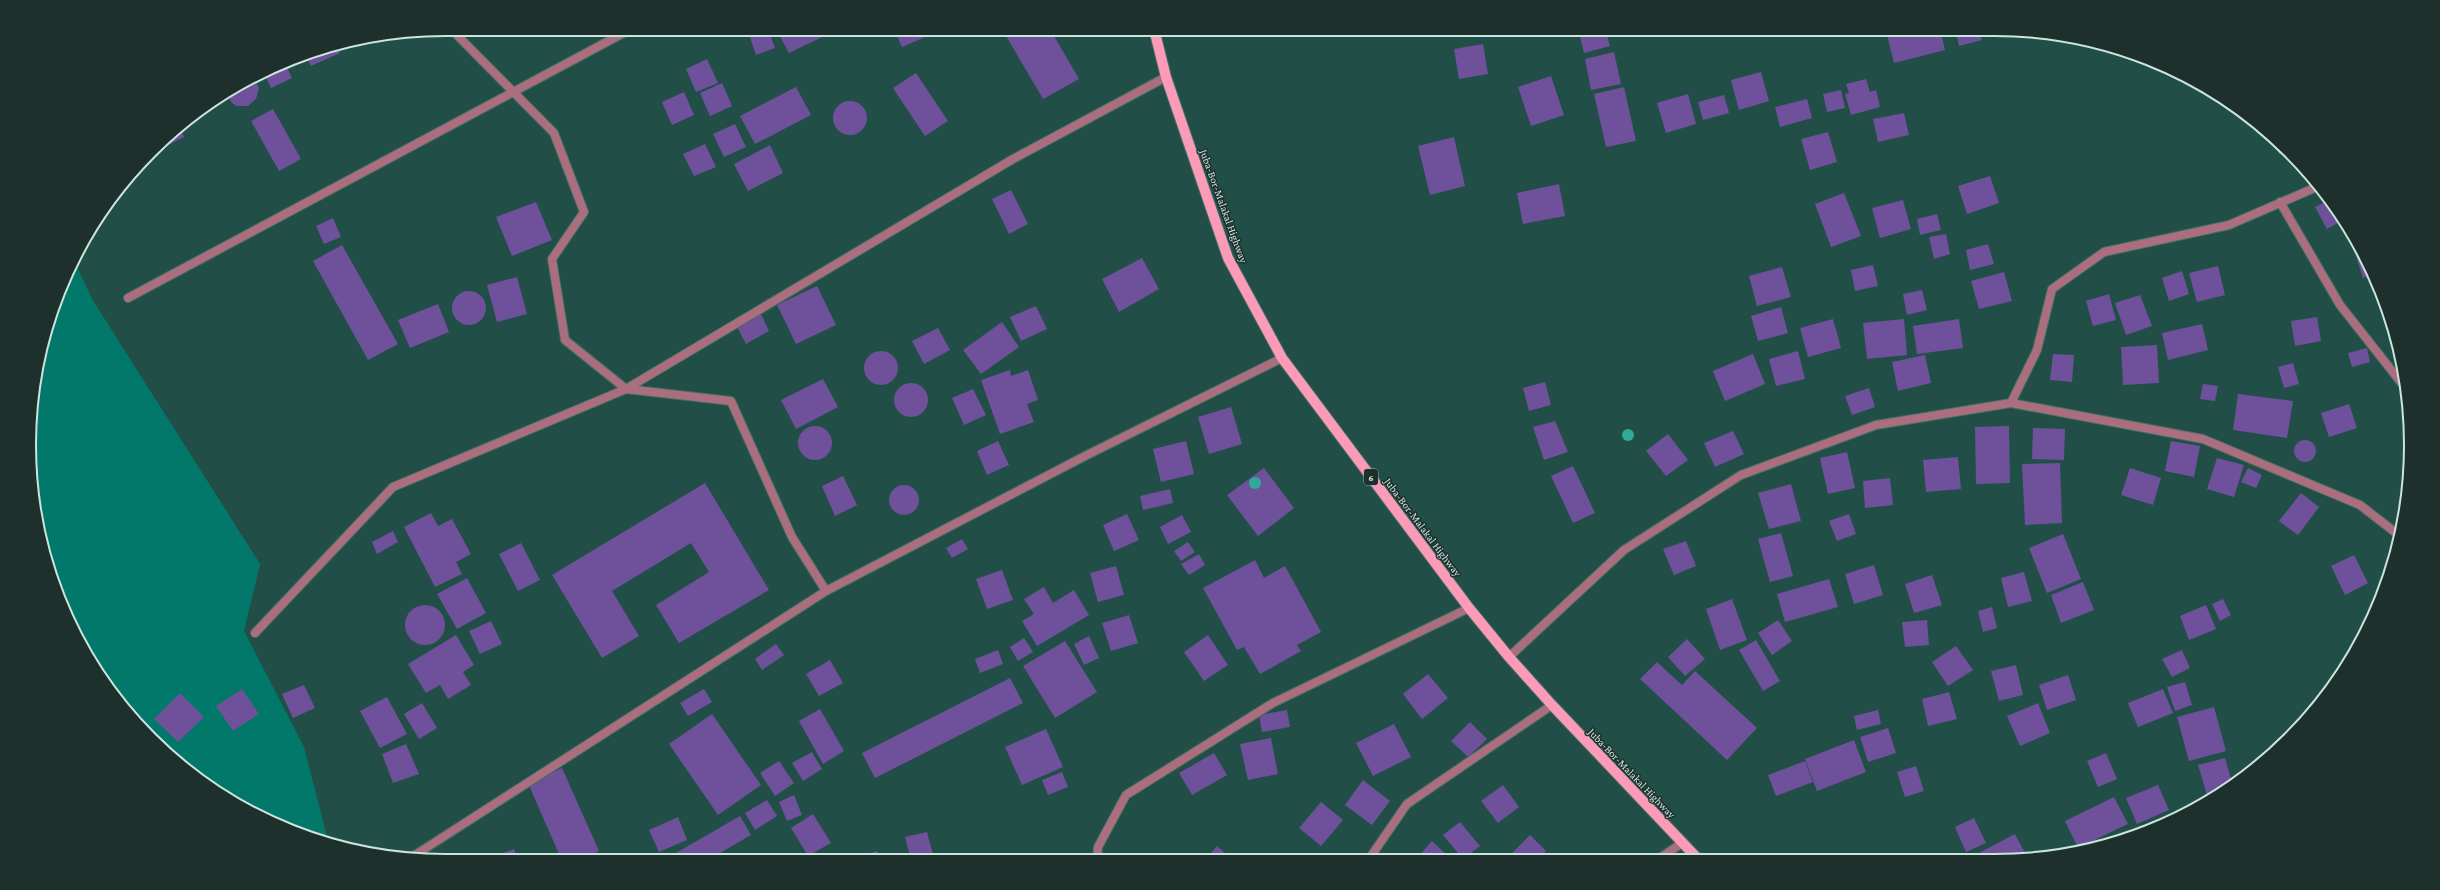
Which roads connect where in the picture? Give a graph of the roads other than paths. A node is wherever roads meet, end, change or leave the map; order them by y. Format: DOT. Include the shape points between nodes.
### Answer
graph roads {
  1 [pos="458,36"];
  2 [pos="618,36"];
  3 [pos="1156,36"];
  4 [pos="1166,77"];
  5 [pos="512,91"];
  6 [pos="2313,188"];
  7 [pos="2280,202"];
  8 [pos="128,298"];
  9 [pos="1282,358"];
  10 [pos="2399,379"];
  11 [pos="626,389"];
  12 [pos="2011,402"];
  13 [pos="2394,532"];
  14 [pos="826,590"];
  15 [pos="1469,608"];
  16 [pos="255,633"];
  17 [pos="1509,656"];
  18 [pos="1552,706"];
  19 [pos="1682,843"];
  20 [pos="418,853"];
  21 [pos="1097,854"];
  22 [pos="1372,854"];
  23 [pos="1666,854"];
  24 [pos="1693,854"];
  1 -- 5 [label="street"];
  2 -- 5 [label="street"];
  3 -- 4 [label="main road, Juba-Bor-Malakal Highway / 6"];
  4 -- 9 [label="main road, Juba-Bor-Malakal Highway / 6" via="1228,258"];
  4 -- 11 [label="street" via="1013,159"];
  5 -- 8 [label="street"];
  5 -- 11 [label="street" via="554,133 584,212 552,259 565,340"];
  6 -- 7 [label="street"];
  7 -- 10 [label="street" via="2340,305"];
  7 -- 12 [label="street" via="2229,225 2104,252 2052,289 2037,350"];
  9 -- 14 [label="street"];
  9 -- 15 [label="main road, Juba-Bor-Malakal Highway / 6"];
  11 -- 14 [label="street" via="731,401 792,537"];
  11 -- 16 [label="street" via="393,487"];
  12 -- 13 [label="street" via="2203,439 2360,505"];
  12 -- 17 [label="street" via="1876,425 1740,475 1624,550"];
  14 -- 20 [label="street"];
  15 -- 17 [label="main road, Juba-Bor-Malakal Highway / 6"];
  15 -- 21 [label="street" via="1273,703 1126,795 1098,847"];
  17 -- 18 [label="main road, Juba-Bor-Malakal Highway / 6"];
  18 -- 19 [label="main road, Juba-Bor-Malakal Highway / 6"];
  18 -- 22 [label="street" via="1407,804"];
  19 -- 23 [label="street"];
  19 -- 24 [label="main road, Juba-Bor-Malakal Highway / 6"];
}
